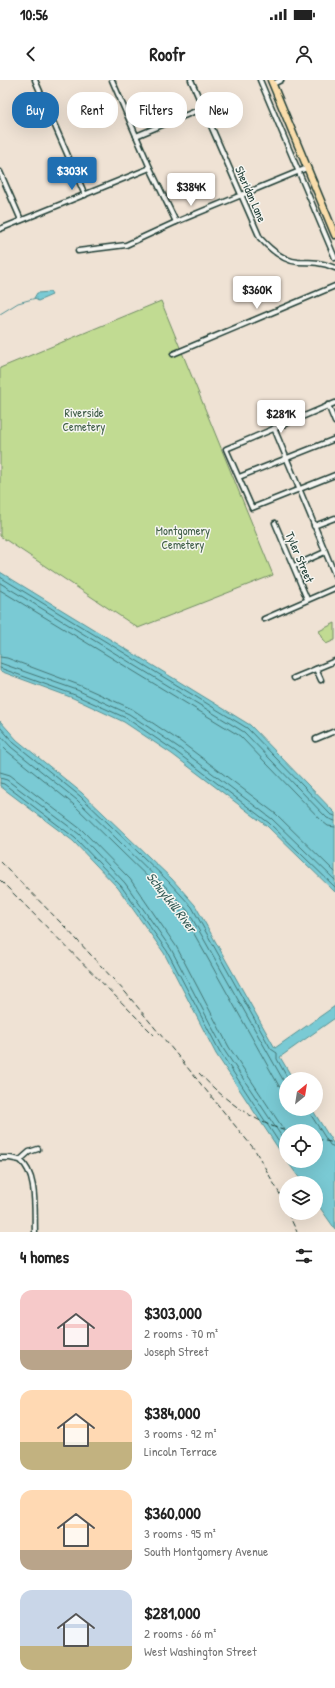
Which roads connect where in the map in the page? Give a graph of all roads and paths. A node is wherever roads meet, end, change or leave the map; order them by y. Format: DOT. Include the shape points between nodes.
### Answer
graph roads {
  1 [pos="35,80"];
  2 [pos="112,80"];
  3 [pos="191,80"];
  4 [pos="260,80"];
  5 [pos="281,80"];
  6 [pos="272,82"];
  7 [pos="196,92"];
  8 [pos="195,111"];
  9 [pos="212,128"];
  10 [pos="136,136"];
  11 [pos="150,168"];
  12 [pos="307,168"];
  13 [pos="0,172"];
  14 [pos="298,172"];
  15 [pos="85,195"];
  16 [pos="241,196"];
  17 [pos="21,220"];
  18 [pos="176,222"];
  19 [pos="0,229"];
  20 [pos="335,235"];
  21 [pos="78,251"];
  22 [pos="335,258"];
  23 [pos="335,268"];
  24 [pos="335,286"];
  25 [pos="173,354"];
  26 [pos="335,403"];
  27 [pos="328,405"];
  28 [pos="335,422"];
  29 [pos="274,428"];
  30 [pos="335,439"];
  31 [pos="286,458"];
  32 [pos="335,475"];
  33 [pos="239,477"];
  34 [pos="300,489"];
  35 [pos="335,518"];
  36 [pos="275,523"];
  37 [pos="314,526"];
  38 [pos="325,552"];
  39 [pos="294,566"];
  40 [pos="335,575"];
  41 [pos="335,588"];
  42 [pos="307,599"];
  43 [pos="264,619"];
  44 [pos="335,661"];
  45 [pos="316,669"];
  46 [pos="294,678"];
  47 [pos="321,680"];
  48 [pos="335,731"];
  49 [pos="316,739"];
  50 [pos="38,1149"];
  51 [pos="0,1158"];
  52 [pos="20,1160"];
  53 [pos="35,1232"];
  1 -- 15 [label="street"];
  2 -- 10 [label="street"];
  3 -- 7 [label="street, Sheridan Lane"];
  4 -- 14 [label="street"];
  5 -- 6 [label="street"];
  6 -- 12 [label="main road"];
  8 -- 10 [label="street"];
  9 -- 16 [label="street, Sheridan Lane"];
  10 -- 11 [label="street"];
  11 -- 15 [label="street"];
  11 -- 18 [label="street"];
  12 -- 14 [label="street"];
  12 -- 20 [label="main road"];
  13 -- 17 [label="street"];
  14 -- 16 [label="street"];
  14 -- 22 [label="street"];
  15 -- 17 [label="street"];
  16 -- 18 [label="street"];
  16 -- 23 [label="street, Sheridan Lane" via="260,238 273,251 288,260 312,261"];
  17 -- 19 [label="street"];
  18 -- 21 [label="street" via="126,245"];
  24 -- 25 [label="street"];
  26 -- 27 [label="street"];
  27 -- 28 [label="street"];
  27 -- 29 [label="street"];
  29 -- 31 [label="street"];
  29 -- 33 [label="street" via="226,449"];
  30 -- 31 [label="street"];
  31 -- 33 [label="street"];
  31 -- 34 [label="street"];
  32 -- 34 [label="street"];
  33 -- 34 [label="street" via="252,508"];
  34 -- 37 [label="street"];
  35 -- 37 [label="street"];
  36 -- 39 [label="street, Tyler Street"];
  37 -- 38 [label="street"];
  38 -- 39 [label="street"];
  38 -- 40 [label="street"];
  39 -- 42 [label="street, Tyler Street"];
  41 -- 42 [label="street"];
  42 -- 43 [label="street"];
  44 -- 45 [label="street"];
  45 -- 46 [label="street"];
  45 -- 47 [label="street"];
  48 -- 49 [label="street"];
  50 -- 52 [label="street" via="29,1152"];
  51 -- 52 [label="street"];
  52 -- 53 [label="street" via="32,1185"];
}
